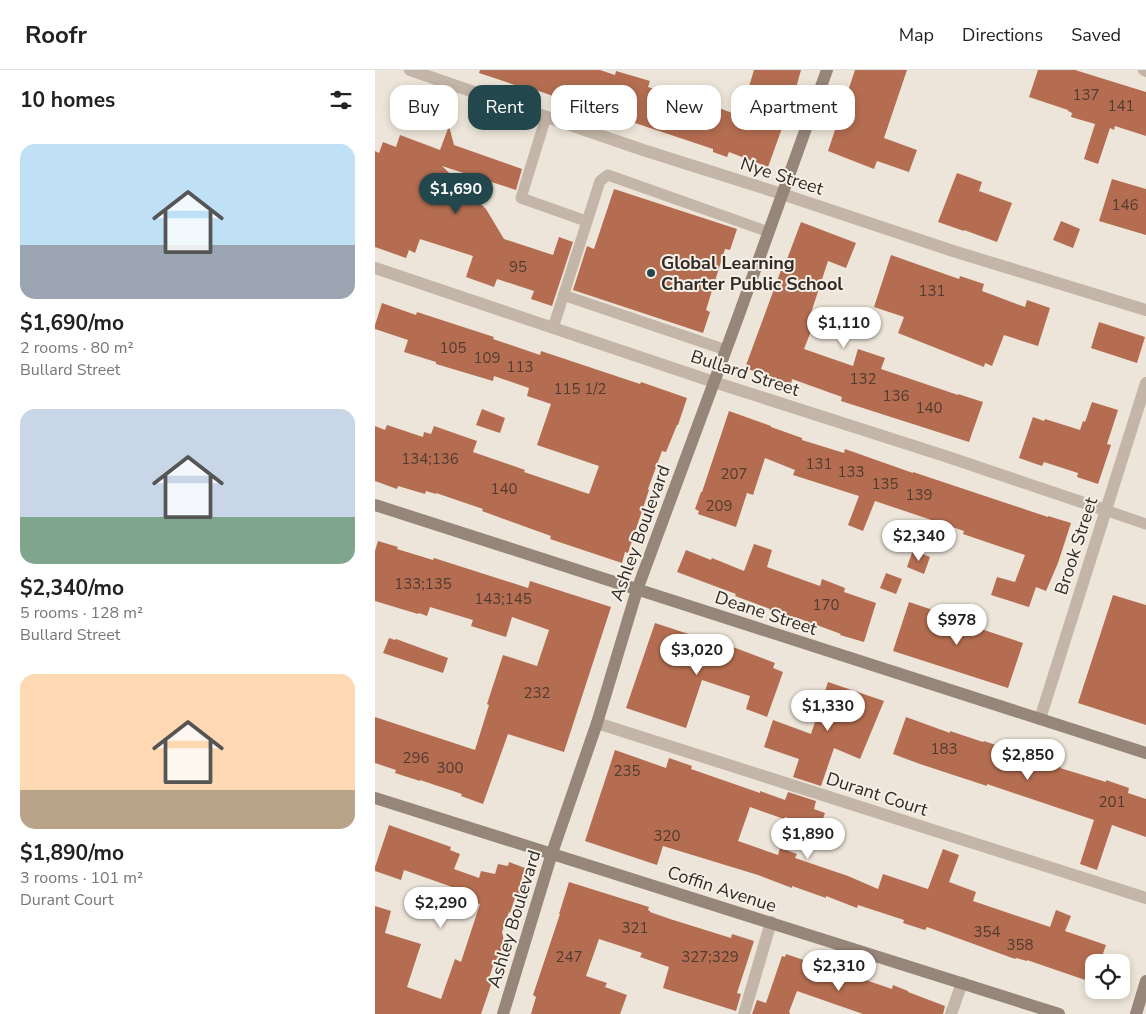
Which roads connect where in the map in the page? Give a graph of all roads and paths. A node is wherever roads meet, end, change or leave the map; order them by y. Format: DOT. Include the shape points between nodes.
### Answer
graph roads {
  1 [pos="410,70"];
  2 [pos="827,70"];
  3 [pos="546,117"];
  4 [pos="782,194"];
  5 [pos="587,221"];
  6 [pos="769,232"];
  7 [pos="375,268"];
  8 [pos="563,295"];
  9 [pos="1146,310"];
  10 [pos="553,328"];
  11 [pos="725,350"];
  12 [pos="714,382"];
  13 [pos="1146,383"];
  14 [pos="375,505"];
  15 [pos="1105,510"];
  16 [pos="1146,524"];
  17 [pos="637,590"];
  18 [pos="1040,719"];
  19 [pos="597,723"];
  20 [pos="1146,753"];
  21 [pos="375,798"];
  22 [pos="552,853"];
  23 [pos="1146,898"];
  24 [pos="771,922"];
  25 [pos="1146,981"];
  26 [pos="962,983"];
  27 [pos="503,1014"];
  28 [pos="744,1014"];
  29 [pos="951,1014"];
  30 [pos="1059,1014"];
  31 [pos="1135,1014"];
  1 -- 3 [label="street, Nye Street"];
  2 -- 4 [label="main road, Ashley Boulevard"];
  3 -- 4 [label="street, Nye Street"];
  3 -- 5 [label="lane" via="521,198"];
  4 -- 6 [label="main road, Ashley Boulevard"];
  4 -- 9 [label="street, Nye Street"];
  5 -- 6 [label="lane" via="600,181 608,175"];
  5 -- 8 [label="lane"];
  6 -- 11 [label="main road, Ashley Boulevard"];
  7 -- 10 [label="street, Bullard Street"];
  8 -- 10 [label="lane"];
  8 -- 11 [label="lane"];
  10 -- 12 [label="street, Bullard Street"];
  11 -- 12 [label="main road, Ashley Boulevard"];
  12 -- 15 [label="street, Bullard Street"];
  12 -- 17 [label="main road, Ashley Boulevard"];
  13 -- 15 [label="street, Brook Street"];
  14 -- 17 [label="main road, Deane Street"];
  15 -- 16 [label="lane"];
  15 -- 18 [label="street, Brook Street"];
  17 -- 18 [label="main road, Deane Street"];
  17 -- 19 [label="main road, Ashley Boulevard"];
  18 -- 20 [label="main road, Deane Street"];
  19 -- 22 [label="main road, Ashley Boulevard"];
  19 -- 23 [label="street, Durant Court"];
  21 -- 22 [label="main road, Coffin Avenue"];
  22 -- 24 [label="main road, Coffin Avenue"];
  22 -- 27 [label="main road, Ashley Boulevard"];
  24 -- 26 [label="main road, Coffin Avenue"];
  24 -- 28 [label="street"];
  25 -- 31 [label="main road"];
  26 -- 29 [label="street"];
  26 -- 30 [label="main road, Coffin Avenue"];
}
